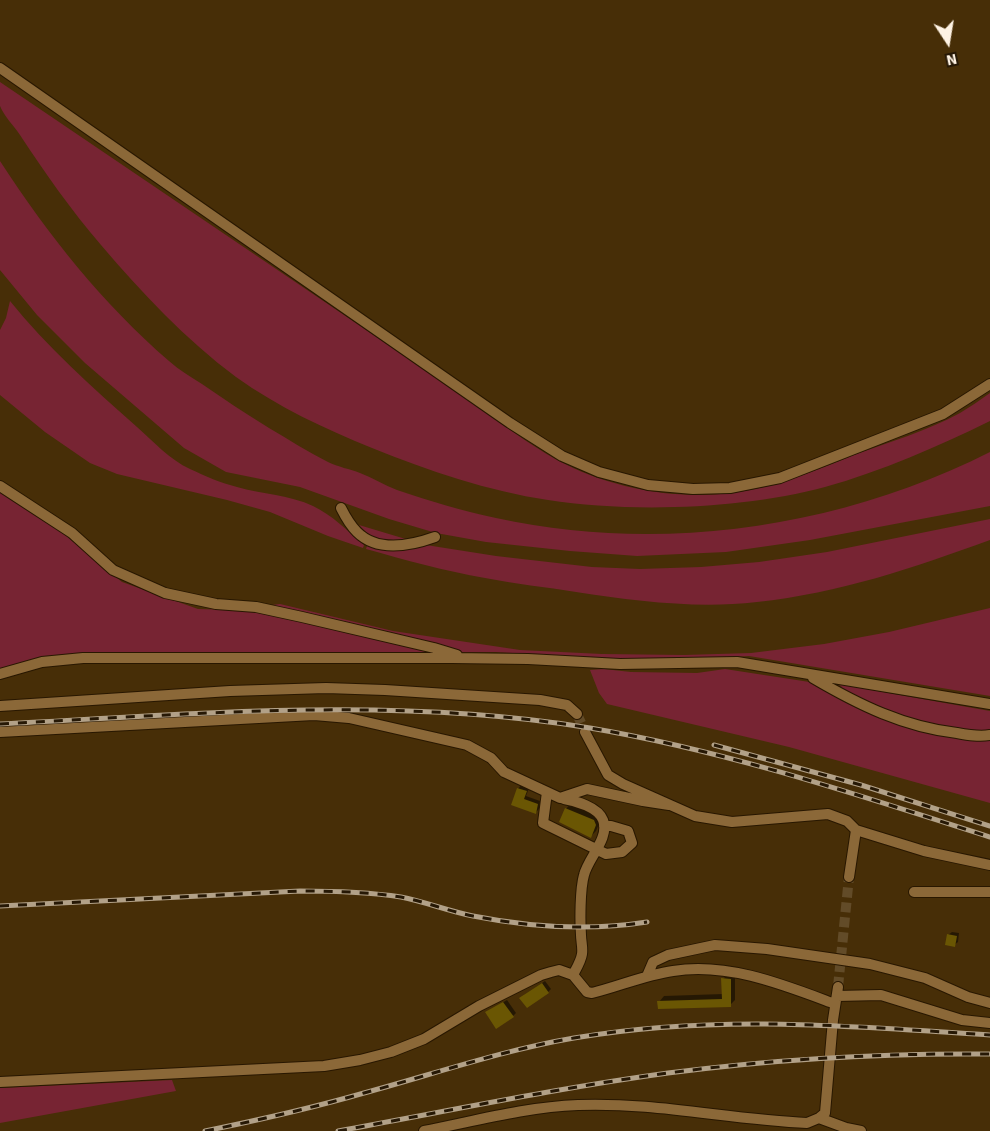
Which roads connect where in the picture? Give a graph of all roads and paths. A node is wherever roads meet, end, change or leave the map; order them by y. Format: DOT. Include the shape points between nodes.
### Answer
graph roads {
  1 [pos="0,68"];
  2 [pos="990,384"];
  3 [pos="0,486"];
  4 [pos="341,508"];
  5 [pos="435,537"];
  6 [pos="462,658"];
  7 [pos="0,674"];
  8 [pos="808,675"];
  9 [pos="990,704"];
  10 [pos="0,706"];
  11 [pos="577,714"];
  12 [pos="0,732"];
  13 [pos="585,732"];
  14 [pos="990,735"];
  15 [pos="547,792"];
  16 [pos="560,798"];
  17 [pos="669,805"];
  18 [pos="604,826"];
  19 [pos="856,830"];
  20 [pos="596,850"];
  21 [pos="990,865"];
  22 [pos="849,877"];
  23 [pos="914,892"];
  24 [pos="990,892"];
  25 [pos="573,975"];
  26 [pos="647,976"];
  27 [pos="837,996"];
  28 [pos="990,1003"];
  29 [pos="990,1023"];
  30 [pos="0,1082"];
  31 [pos="819,1118"];
  32 [pos="424,1131"];
  33 [pos="861,1131"];
  1 -- 2 [label="lane" via="510,423 562,456 599,472 648,485 693,489 730,488 780,478 943,414"];
  3 -- 6 [label="lane" via="72,533 113,570 165,593 302,617"];
  4 -- 5 [label="lane" via="357,532 374,543 404,545"];
  6 -- 7 [label="lane" via="83,658 42,662"];
  6 -- 8 [label="lane" via="620,664 737,662"];
  8 -- 9 [label="lane"];
  8 -- 14 [label="lane" via="876,712 912,725"];
  10 -- 11 [label="lane" via="326,688 540,700 567,705"];
  12 -- 15 [label="lane" via="314,715 349,718 467,745 491,758 504,772"];
  13 -- 17 [label="lane" via="609,775"];
  15 -- 16 [label="lane"];
  15 -- 20 [label="lane" via="543,822"];
  16 -- 17 [label="lane" via="587,789"];
  16 -- 18 [label="lane" via="595,812"];
  17 -- 19 [label="lane" via="695,816 732,822 828,813 847,821"];
  18 -- 20 [label="lane"];
  18 -- 20 [label="lane" via="628,831 632,843 622,852 606,854"];
  19 -- 21 [label="lane" via="924,851"];
  19 -- 22 [label="lane"];
  20 -- 25 [label="lane" via="583,877 582,955"];
  23 -- 24 [label="lane"];
  25 -- 26 [label="lane" via="592,993"];
  25 -- 30 [label="lane" via="559,970 542,975 424,1039 360,1060 324,1066"];
  26 -- 27 [label="lane" via="712,968"];
  26 -- 28 [label="lane" via="653,962 668,955 715,945 767,949 870,964 925,978"];
  27 -- 29 [label="lane" via="881,995 962,1020"];
  27 -- 31 [label="lane" via="825,1113"];
  31 -- 32 [label="lane" via="807,1123 632,1106 579,1105 529,1110"];
  31 -- 33 [label="lane"];
}
